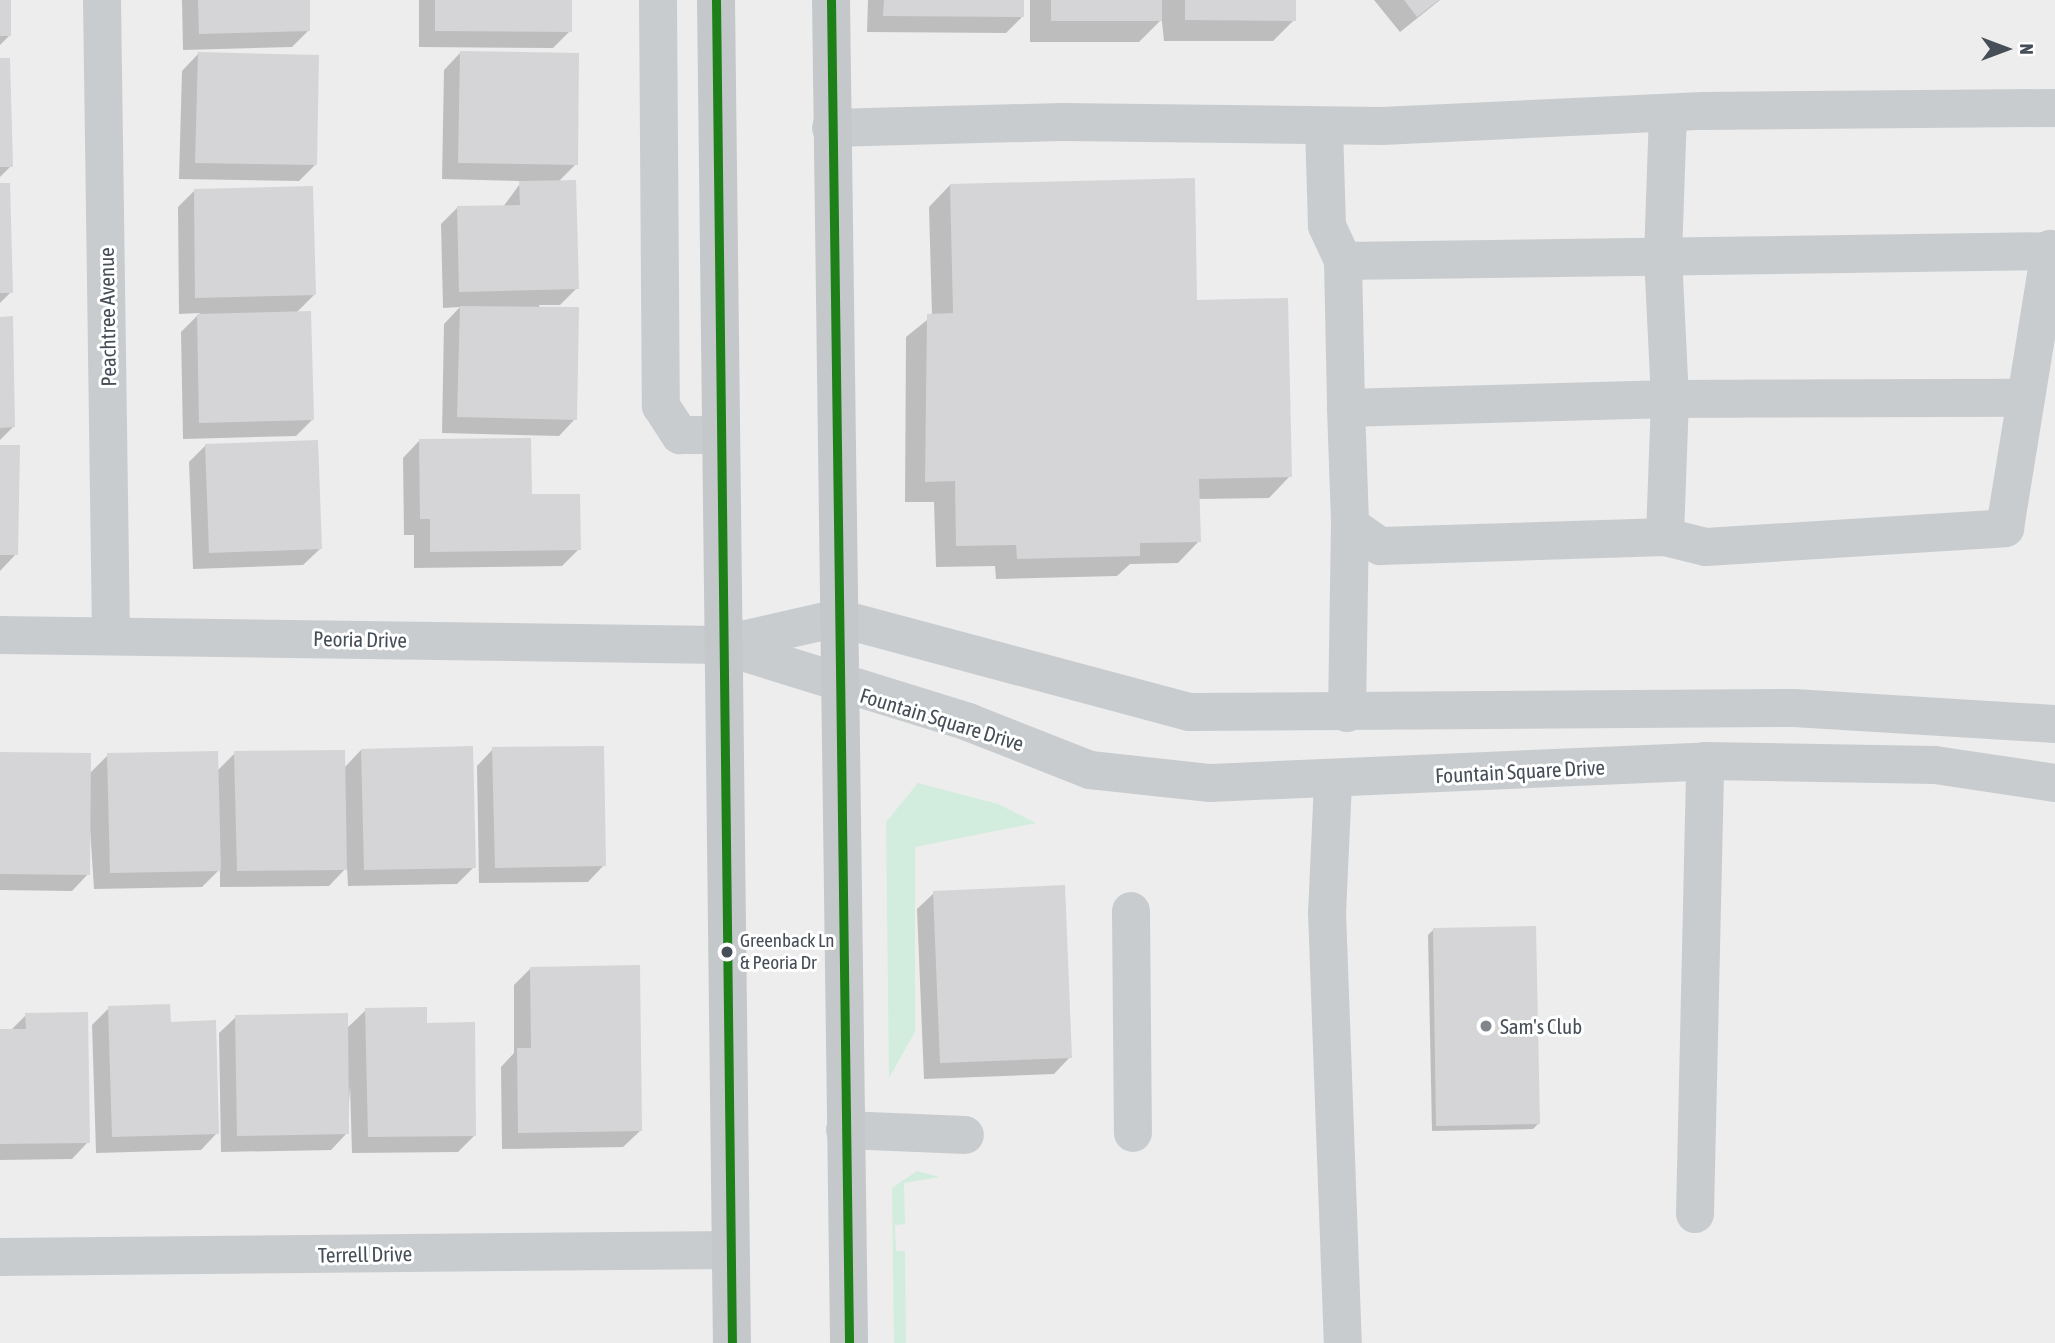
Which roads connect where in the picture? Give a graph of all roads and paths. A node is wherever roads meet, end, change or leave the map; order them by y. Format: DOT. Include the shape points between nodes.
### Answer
graph roads {
  1 [pos="102,0"];
  2 [pos="658,0"];
  3 [pos="716,0"];
  4 [pos="831,0"];
  5 [pos="2055,108"];
  6 [pos="1668,113"];
  7 [pos="1324,126"];
  8 [pos="831,128"];
  9 [pos="2052,250"];
  10 [pos="1663,256"];
  11 [pos="1343,261"];
  12 [pos="2025,398"];
  13 [pos="1670,399"];
  14 [pos="1346,408"];
  15 [pos="718,435"];
  16 [pos="1350,525"];
  17 [pos="1665,537"];
  18 [pos="838,618"];
  19 [pos="111,634"];
  20 [pos="0,635"];
  21 [pos="720,645"];
  22 [pos="839,687"];
  23 [pos="1346,713"];
  24 [pos="2055,724"];
  25 [pos="1705,761"];
  26 [pos="1333,782"];
  27 [pos="2055,783"];
  28 [pos="1131,911"];
  29 [pos="845,1130"];
  30 [pos="1133,1133"];
  31 [pos="965,1135"];
  32 [pos="1695,1214"];
  33 [pos="729,1250"];
  34 [pos="0,1257"];
  35 [pos="732,1343"];
  36 [pos="849,1343"];
  37 [pos="1343,1343"];
  1 -- 19 [label="street, Peachtree Avenue"];
  2 -- 15 [label="street" via="661,406 680,435"];
  3 -- 15 [label="main road"];
  4 -- 8 [label="main road"];
  5 -- 6 [label="street"];
  6 -- 7 [label="street"];
  6 -- 10 [label="street"];
  7 -- 8 [label="street" via="1062,122"];
  7 -- 11 [label="street" via="1328,226"];
  8 -- 18 [label="main road"];
  9 -- 10 [label="street"];
  9 -- 12 [label="street"];
  10 -- 11 [label="street"];
  10 -- 13 [label="street"];
  11 -- 14 [label="street"];
  12 -- 13 [label="street"];
  12 -- 17 [label="street" via="2005,528 1706,547"];
  13 -- 14 [label="street"];
  13 -- 17 [label="street"];
  14 -- 16 [label="street"];
  15 -- 21 [label="main road"];
  16 -- 17 [label="street" via="1380,546"];
  16 -- 23 [label="street"];
  18 -- 21 [label="street"];
  18 -- 22 [label="main road"];
  18 -- 23 [label="street" via="1189,712"];
  19 -- 20 [label="street, Peoria Drive"];
  19 -- 21 [label="street, Peoria Drive"];
  21 -- 22 [label="street, Fountain Square Drive"];
  21 -- 33 [label="main road"];
  22 -- 26 [label="street, Fountain Square Drive" via="968,722 1090,770 1210,783"];
  22 -- 29 [label="main road"];
  23 -- 24 [label="street" via="1794,708"];
  25 -- 26 [label="street, Fountain Square Drive"];
  25 -- 27 [label="street, Fountain Square Drive" via="1936,765"];
  25 -- 32 [label="street"];
  26 -- 37 [label="street" via="1328,912"];
  28 -- 30 [label="street"];
  29 -- 31 [label="street"];
  29 -- 36 [label="main road"];
  33 -- 34 [label="street, Terrell Drive"];
  33 -- 35 [label="main road"];
}
